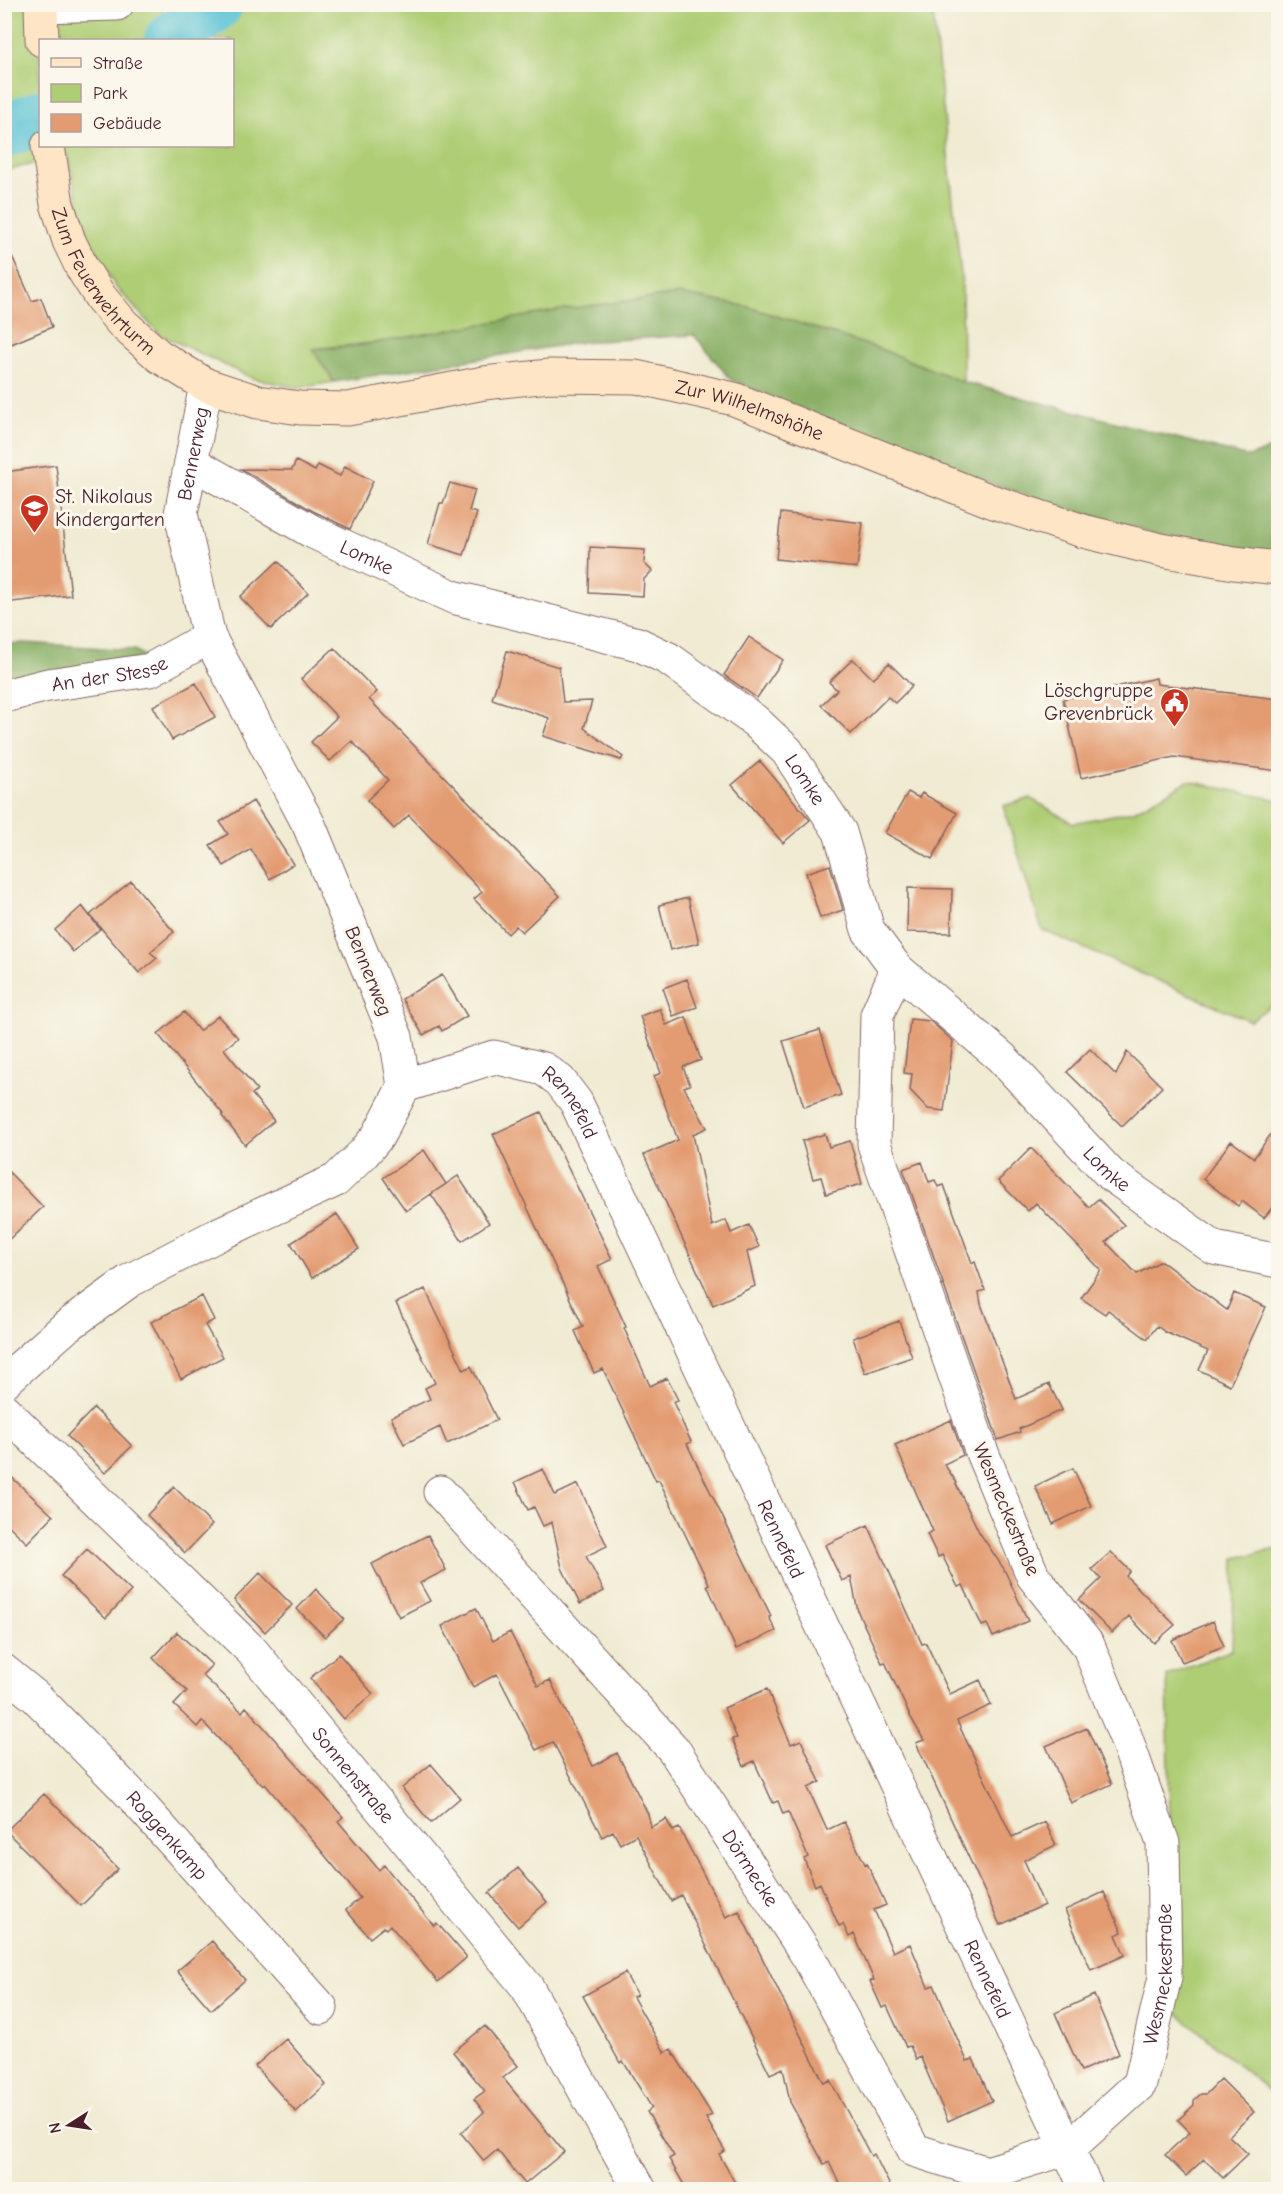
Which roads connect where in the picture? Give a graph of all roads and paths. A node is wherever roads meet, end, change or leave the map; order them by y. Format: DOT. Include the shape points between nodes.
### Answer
graph roads {
  1 [pos="117,4"];
  2 [pos="41,5"];
  3 [pos="42,39"];
  4 [pos="49,154"];
  5 [pos="206,385"];
  6 [pos="191,462"];
  7 [pos="1278,568"];
  8 [pos="209,637"];
  9 [pos="4,696"];
  10 [pos="897,969"];
  11 [pos="404,1086"];
  12 [pos="1278,1261"];
  13 [pos="4,1382"];
  14 [pos="4,1410"];
  15 [pos="440,1492"];
  16 [pos="4,1671"];
  17 [pos="321,2008"];
  18 [pos="1069,2148"];
  19 [pos="640,2190"];
  20 [pos="1087,2190"];
  1 -- 2 [label="street"];
  2 -- 3 [label="street"];
  4 -- 5 [label="street, Zum Feuerwehrturm" via="57,204 69,241 101,298 159,356"];
  5 -- 6 [label="street, Bennerweg"];
  5 -- 7 [label="street, Zur Wilhelmshöhe" via="258,402 348,409 484,383 549,376 636,377 734,399 991,501 1083,531 1161,550"];
  6 -- 8 [label="street, Bennerweg" via="181,514"];
  6 -- 10 [label="street, Lomke" via="311,531 453,597 638,644 669,659 755,721 786,752 840,832 868,930"];
  8 -- 9 [label="street, An der Stesse" via="150,670 48,685"];
  8 -- 11 [label="street, Bennerweg" via="309,825 396,1036"];
  10 -- 12 [label="street, Lomke" via="1000,1057 1110,1174 1214,1248"];
  10 -- 18 [label="street, Wesmeckestraße" via="877,1015 874,1144 981,1450 1024,1555 1033,1576 1088,1645 1163,1843 1164,1977 1140,2084"];
  11 -- 13 [label="street" via="378,1136 336,1180 129,1281 66,1327"];
  11 -- 18 [label="street, Rennefeld" via="494,1057 544,1069 576,1102"];
  14 -- 19 [label="street, Sonnenstraße" via="252,1651 528,1987"];
  15 -- 18 [label="street, Dörmecke" via="674,1749 809,1958 914,2151 987,2173"];
  16 -- 17 [label="street, Roggenkamp" via="37,1698 127,1790"];
  18 -- 20 [label="street"];
}
